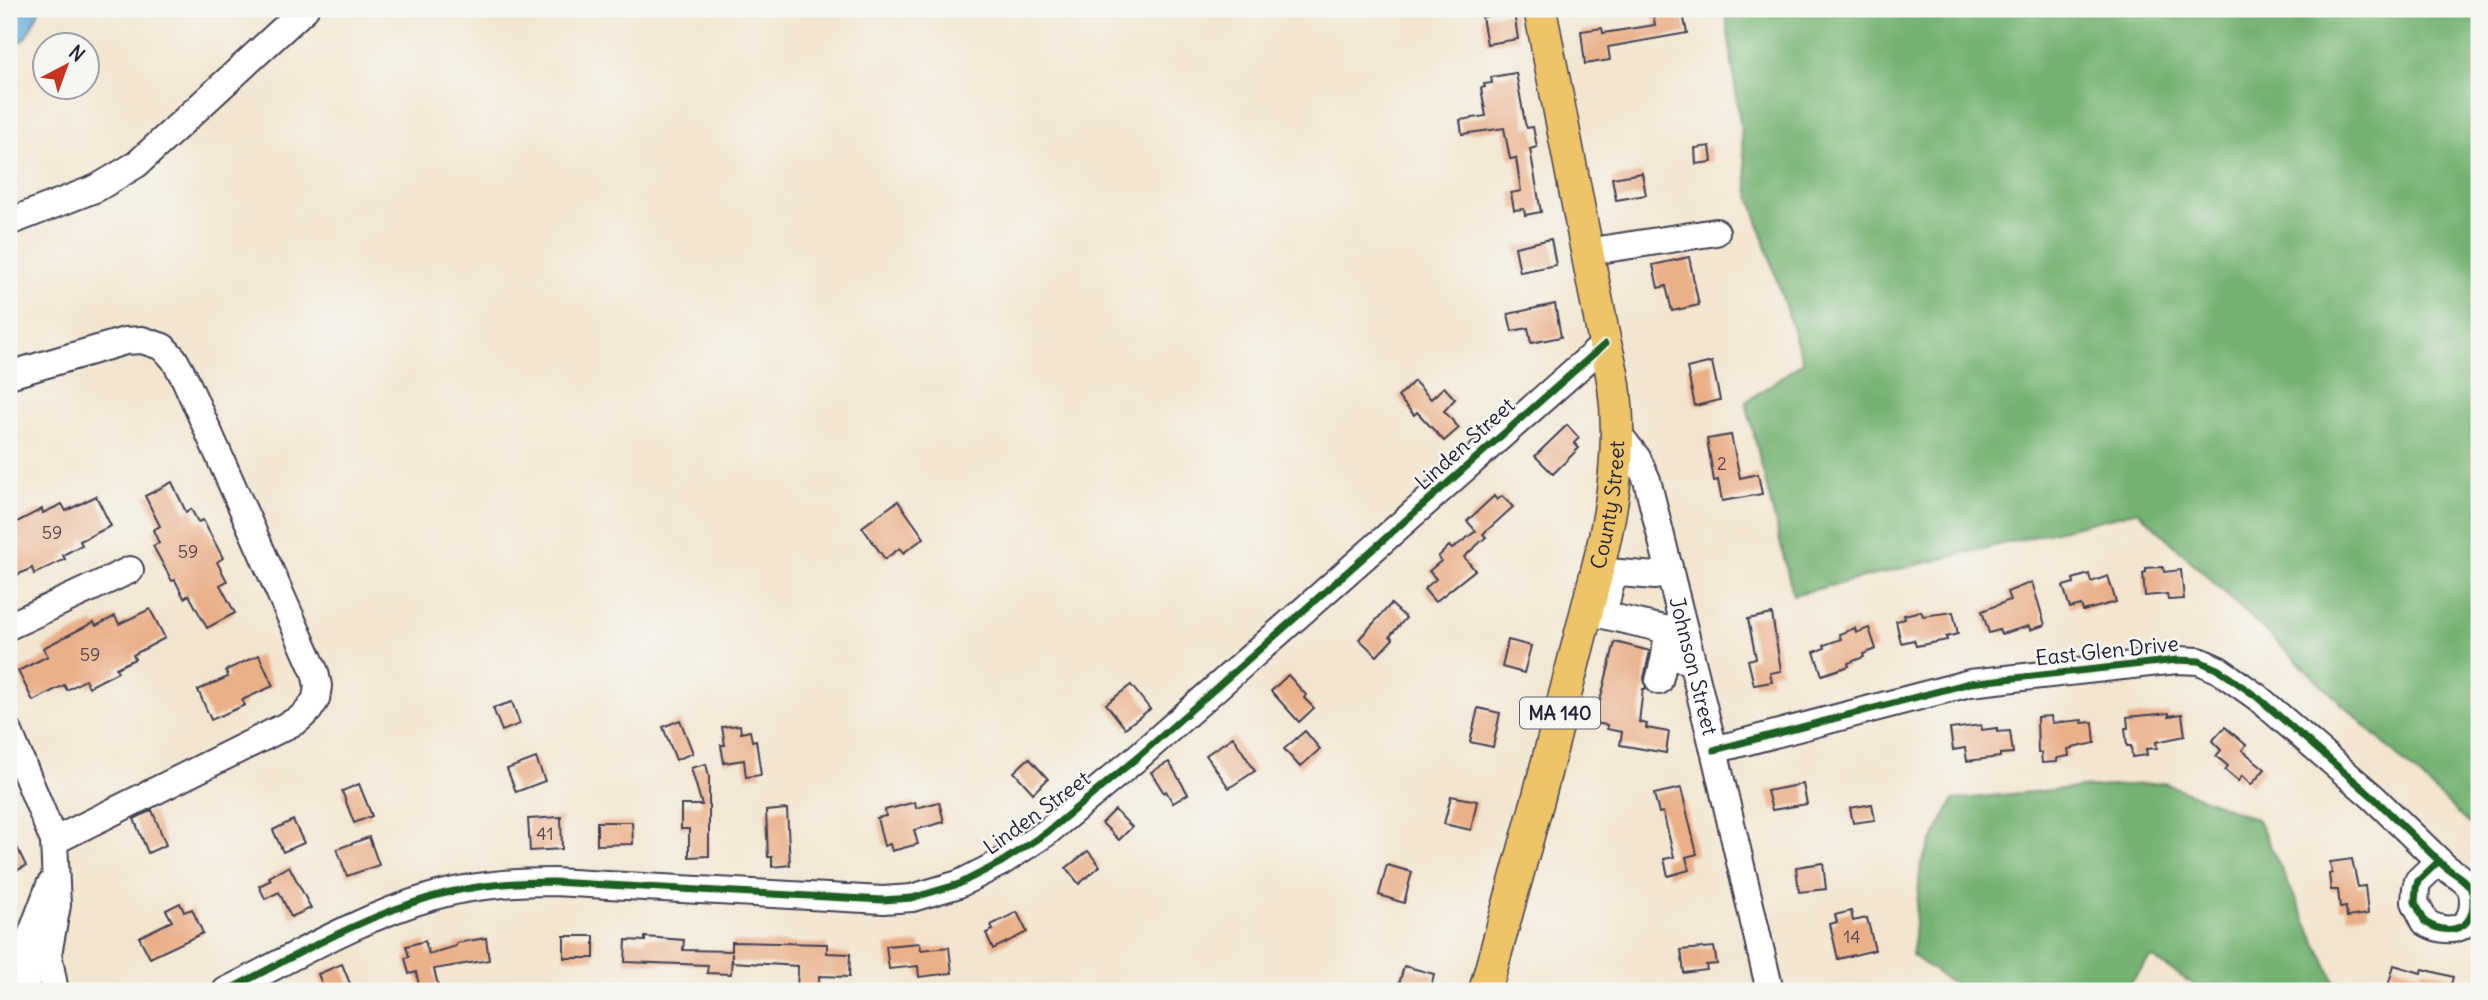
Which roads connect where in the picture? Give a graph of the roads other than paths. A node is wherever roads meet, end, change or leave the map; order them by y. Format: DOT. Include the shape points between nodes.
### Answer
graph roads {
  1 [pos="304,9"];
  2 [pos="1540,9"];
  3 [pos="9,222"];
  4 [pos="1716,232"];
  5 [pos="1586,252"];
  6 [pos="1605,344"];
  7 [pos="9,374"];
  8 [pos="1616,431"];
  9 [pos="130,570"];
  10 [pos="1605,572"];
  11 [pos="1662,572"];
  12 [pos="9,626"];
  13 [pos="1658,627"];
  14 [pos="1692,660"];
  15 [pos="9,732"];
  16 [pos="1714,750"];
  17 [pos="54,841"];
  18 [pos="2439,861"];
  19 [pos="28,951"];
  20 [pos="26,991"];
  21 [pos="55,991"];
  22 [pos="226,991"];
  23 [pos="1485,991"];
  24 [pos="1770,991"];
  1 -- 3 [label="street" via="137,164 97,188"];
  2 -- 5 [label="main road, County Street / MA 140"];
  4 -- 5 [label="street"];
  5 -- 6 [label="main road, County Street / MA 140"];
  6 -- 8 [label="main road, County Street / MA 140" via="1612,368"];
  6 -- 22 [label="street, Linden Street" via="1129,765 1046,833 980,874 928,894 883,900 553,883 491,885 405,906"];
  7 -- 17 [label="street" via="133,340 156,343 169,353 297,627 318,686 313,705 298,720"];
  8 -- 10 [label="main road, County Street / MA 140"];
  8 -- 11 [label="street, Johnson Street" via="1647,480"];
  9 -- 12 [label="street"];
  10 -- 11 [label="street"];
  10 -- 13 [label="street" via="1603,615"];
  10 -- 23 [label="main road, County Street / MA 140"];
  11 -- 13 [label="street"];
  11 -- 14 [label="street, Johnson Street"];
  13 -- 14 [label="street" via="1668,630 1662,668"];
  14 -- 16 [label="street, Johnson Street"];
  15 -- 17 [label="street"];
  16 -- 18 [label="street, East Glen Drive" via="1970,683 2199,661 2219,670 2277,714"];
  16 -- 24 [label="street, Johnson Street"];
  17 -- 19 [label="street" via="55,874"];
  19 -- 20 [label="street"];
  19 -- 21 [label="street" via="50,975"];
}
